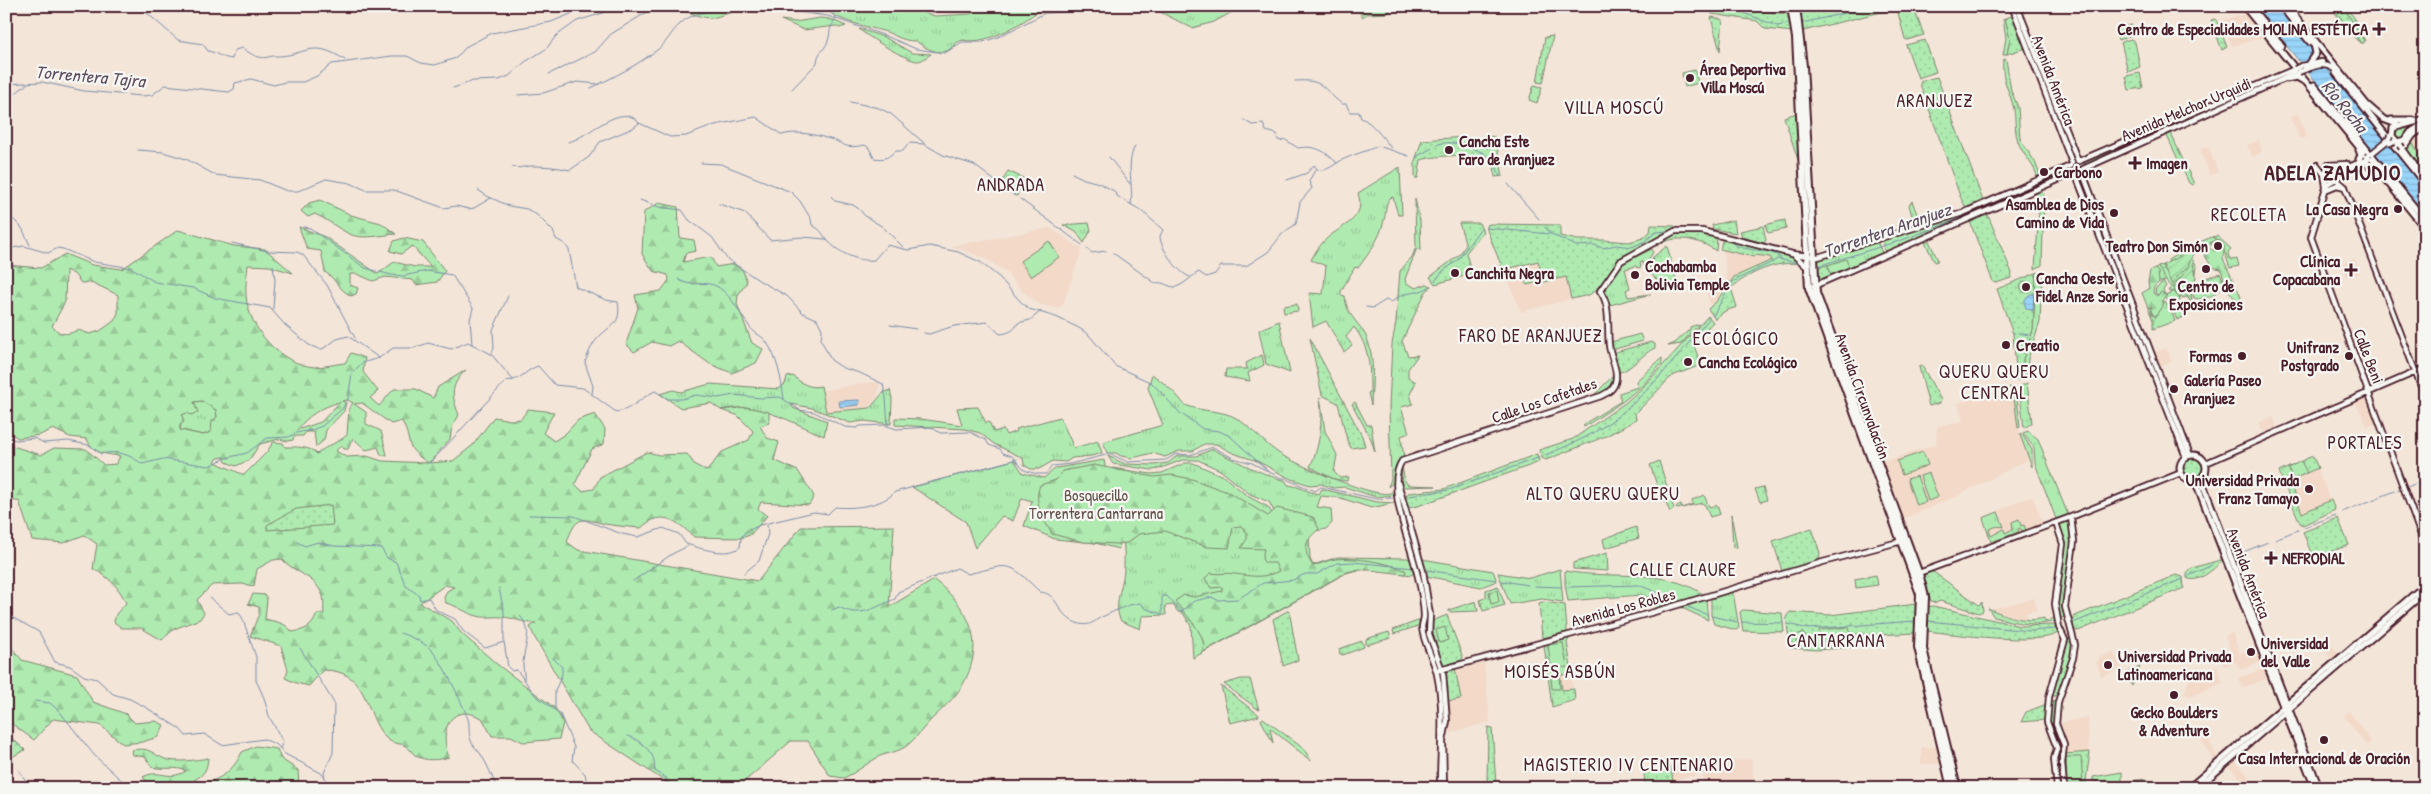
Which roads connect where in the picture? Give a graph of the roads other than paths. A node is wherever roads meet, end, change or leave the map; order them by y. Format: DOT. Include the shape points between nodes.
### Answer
graph roads {
  1 [pos="1791,6"];
  2 [pos="1796,6"];
  3 [pos="2012,6"];
  4 [pos="2017,6"];
  5 [pos="2244,6"];
  6 [pos="2250,6"];
  7 [pos="2284,6"];
  8 [pos="2270,38"];
  9 [pos="2310,42"];
  10 [pos="2309,63"];
  11 [pos="2322,63"];
  12 [pos="2336,65"];
  13 [pos="2295,70"];
  14 [pos="2336,72"];
  15 [pos="2286,79"];
  16 [pos="2320,98"];
  17 [pos="2362,104"];
  18 [pos="2336,116"];
  19 [pos="2379,116"];
  20 [pos="2425,117"];
  21 [pos="2425,123"];
  22 [pos="2060,125"];
  23 [pos="2402,125"];
  24 [pos="2425,127"];
  25 [pos="2409,135"];
  26 [pos="2393,142"];
  27 [pos="2369,156"];
  28 [pos="2078,161"];
  29 [pos="2317,164"];
  30 [pos="2071,165"];
  31 [pos="2344,167"];
  32 [pos="2082,170"];
  33 [pos="2075,173"];
  34 [pos="2335,179"];
  35 [pos="2425,184"];
  36 [pos="2344,187"];
  37 [pos="2325,188"];
  38 [pos="2404,198"];
  39 [pos="2425,220"];
  40 [pos="2425,228"];
  41 [pos="1792,254"];
  42 [pos="1810,257"];
  43 [pos="1806,266"];
  44 [pos="1812,287"];
  45 [pos="2425,368"];
  46 [pos="2415,372"];
  47 [pos="2369,392"];
  48 [pos="2425,397"];
  49 [pos="2188,456"];
  50 [pos="2206,463"];
  51 [pos="2181,473"];
  52 [pos="2201,479"];
  53 [pos="2194,481"];
  54 [pos="1398,483"];
  55 [pos="2071,517"];
  56 [pos="2056,523"];
  57 [pos="1902,541"];
  58 [pos="2425,546"];
  59 [pos="1916,574"];
  60 [pos="2425,585"];
  61 [pos="2425,592"];
  62 [pos="1439,670"];
  63 [pos="2283,694"];
  64 [pos="2295,697"];
  65 [pos="2286,708"];
  66 [pos="2277,719"];
  67 [pos="2289,722"];
  68 [pos="1440,788"];
  69 [pos="1444,788"];
  70 [pos="1951,788"];
  71 [pos="1957,788"];
  72 [pos="2057,788"];
  73 [pos="2064,788"];
  74 [pos="2190,788"];
  75 [pos="2197,788"];
  76 [pos="2315,788"];
  77 [pos="2319,788"];
  1 -- 42 [label="highway, Avenida Circunvalación" via="1796,38"];
  2 -- 42 [label="highway, Avenida Circunvalación" via="1803,66"];
  3 -- 22 [label="main road, Avenida América"];
  4 -- 22 [label="main road, Avenida América"];
  5 -- 8 [label="main road"];
  6 -- 18 [label="main road"];
  7 -- 9 [label="main road"];
  7 -- 10 [label="main road" via="2314,43 2315,55"];
  7 -- 12 [label="main road"];
  8 -- 13 [label="main road"];
  8 -- 16 [label="main road"];
  10 -- 11 [label="main road"];
  10 -- 13 [label="main road, bridge"];
  11 -- 12 [label="main road"];
  11 -- 13 [label="main road"];
  11 -- 17 [label="main road" via="2338,72"];
  12 -- 19 [label="main road"];
  13 -- 15 [label="main road, Avenida Melchor Urquidi"];
  13 -- 28 [label="main road, Avenida Melchor Urquidi"];
  14 -- 17 [label="main road"];
  15 -- 16 [label="main road" via="2302,78"];
  15 -- 32 [label="main road, Avenida Melchor Urquidi"];
  16 -- 18 [label="main road"];
  17 -- 26 [label="main road"];
  18 -- 27 [label="main road, bridge"];
  18 -- 27 [label="main road" via="2361,152"];
  18 -- 38 [label="main road"];
  19 -- 20 [label="main road" via="2406,121"];
  19 -- 23 [label="main road"];
  20 -- 23 [label="main road"];
  21 -- 25 [label="main road"];
  22 -- 28 [label="main road, Avenida América"];
  22 -- 30 [label="main road, Avenida América"];
  23 -- 25 [label="main road" via="2409,129"];
  23 -- 26 [label="main road"];
  24 -- 26 [label="main road" via="2413,135 2406,146"];
  25 -- 26 [label="main road" via="2405,140"];
  26 -- 27 [label="main road"];
  26 -- 35 [label="main road" via="2420,172"];
  27 -- 31 [label="main road"];
  27 -- 38 [label="main road"];
  27 -- 38 [label="main road" via="2371,165"];
  28 -- 30 [label="main road, Avenida Melchor Urquidi"];
  28 -- 32 [label="main road, Avenida América"];
  29 -- 37 [label="main road" via="2324,174"];
  30 -- 33 [label="main road, Avenida América"];
  30 -- 42 [label="main road" via="1963,213"];
  31 -- 34 [label="main road"];
  31 -- 34 [label="main road" via="2332,163 2327,166 2327,175"];
  32 -- 33 [label="main road, Avenida Melchor Urquidi"];
  32 -- 49 [label="main road"];
  33 -- 44 [label="main road"];
  33 -- 49 [label="main road"];
  34 -- 36 [label="main road"];
  34 -- 37 [label="main road"];
  36 -- 37 [label="main road"];
  36 -- 46 [label="main road"];
  37 -- 47 [label="main road, Calle Beni" via="2311,236"];
  38 -- 39 [label="main road"];
  38 -- 40 [label="main road"];
  41 -- 42 [label="main road, Calle Los Cafetales"];
  41 -- 43 [label="main road"];
  41 -- 54 [label="main road, Calle Los Cafetales" via="1689,229 1669,234 1621,261 1600,291 1607,309 1609,347 1616,375 1614,386 1609,391 1402,461"];
  42 -- 43 [label="highway, Avenida Circunvalación"];
  42 -- 44 [label="highway, Avenida Circunvalación"];
  43 -- 44 [label="highway, Avenida Circunvalación"];
  44 -- 57 [label="highway, Avenida Circunvalación"];
  44 -- 59 [label="highway, Avenida Circunvalación"];
  45 -- 46 [label="main road"];
  46 -- 47 [label="main road"];
  46 -- 48 [label="main road"];
  47 -- 50 [label="main road"];
  47 -- 58 [label="main road, Calle Beni"];
  49 -- 50 [label="main road" via="2200,457"];
  49 -- 51 [label="main road" via="2180,465"];
  50 -- 52 [label="main road" via="2206,472"];
  51 -- 53 [label="main road"];
  51 -- 55 [label="main road"];
  52 -- 53 [label="main road"];
  52 -- 63 [label="main road, Avenida América"];
  53 -- 65 [label="main road, Avenida América"];
  54 -- 62 [label="main road" via="1422,569 1430,615 1429,634"];
  54 -- 62 [label="main road" via="1400,510 1416,568 1424,618 1422,626"];
  55 -- 56 [label="main road"];
  55 -- 73 [label="main road" via="2074,542 2065,606 2075,645 2058,702 2056,724 2064,745"];
  56 -- 59 [label="main road"];
  56 -- 72 [label="main road" via="2063,544 2055,604 2064,640 2050,693 2048,722 2057,748 2054,758"];
  57 -- 59 [label="highway, Avenida Circunvalación"];
  57 -- 62 [label="main road, Avenida Los Robles"];
  59 -- 70 [label="highway, Avenida Circunvalación" via="1920,594 1918,646"];
  59 -- 71 [label="highway, Avenida Circunvalación" via="1925,597 1923,648"];
  60 -- 64 [label="main road"];
  61 -- 65 [label="main road"];
  62 -- 68 [label="main road" via="1442,724"];
  62 -- 69 [label="main road" via="1447,721 1443,741"];
  63 -- 64 [label="main road"];
  63 -- 65 [label="main road, Avenida América"];
  64 -- 65 [label="main road"];
  65 -- 66 [label="main road"];
  65 -- 67 [label="main road, Avenida América"];
  65 -- 74 [label="main road"];
  65 -- 77 [label="main road, Avenida América"];
  66 -- 67 [label="main road"];
  66 -- 75 [label="main road"];
  67 -- 76 [label="main road, Avenida América"];
}
